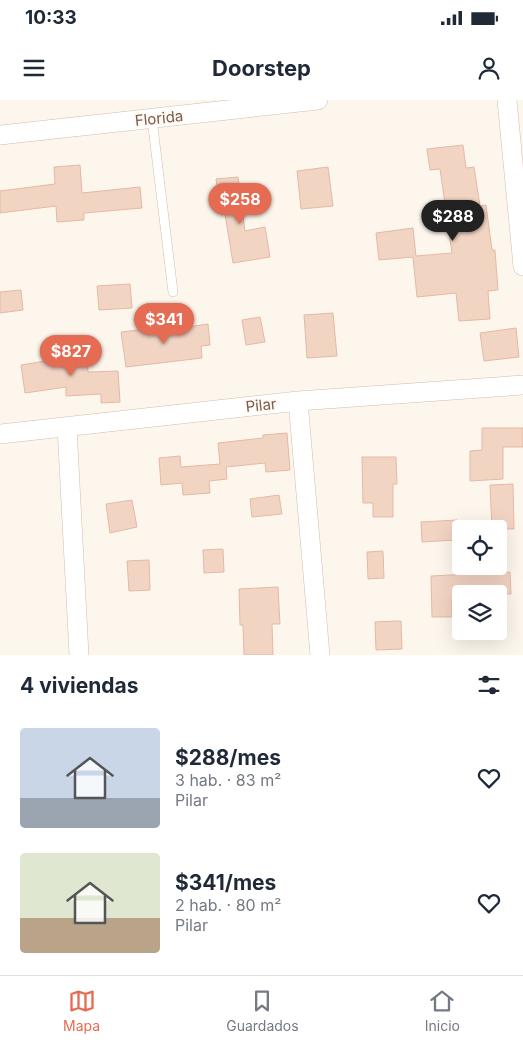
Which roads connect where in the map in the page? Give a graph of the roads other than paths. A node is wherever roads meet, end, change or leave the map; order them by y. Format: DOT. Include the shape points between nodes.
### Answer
graph roads {
  1 [pos="318,100"];
  2 [pos="507,100"];
  3 [pos="152,119"];
  4 [pos="0,135"];
  5 [pos="523,266"];
  6 [pos="173,292"];
  7 [pos="523,385"];
  8 [pos="298,401"];
  9 [pos="67,427"];
  10 [pos="0,434"];
  11 [pos="80,655"];
  12 [pos="320,655"];
  1 -- 3 [label="street, Florida"];
  2 -- 5 [label="street"];
  3 -- 4 [label="street, Florida"];
  3 -- 6 [label="lane"];
  7 -- 8 [label="street, Pilar"];
  8 -- 9 [label="street, Pilar"];
  8 -- 12 [label="street"];
  9 -- 10 [label="street, Pilar"];
  9 -- 11 [label="street"];
}
